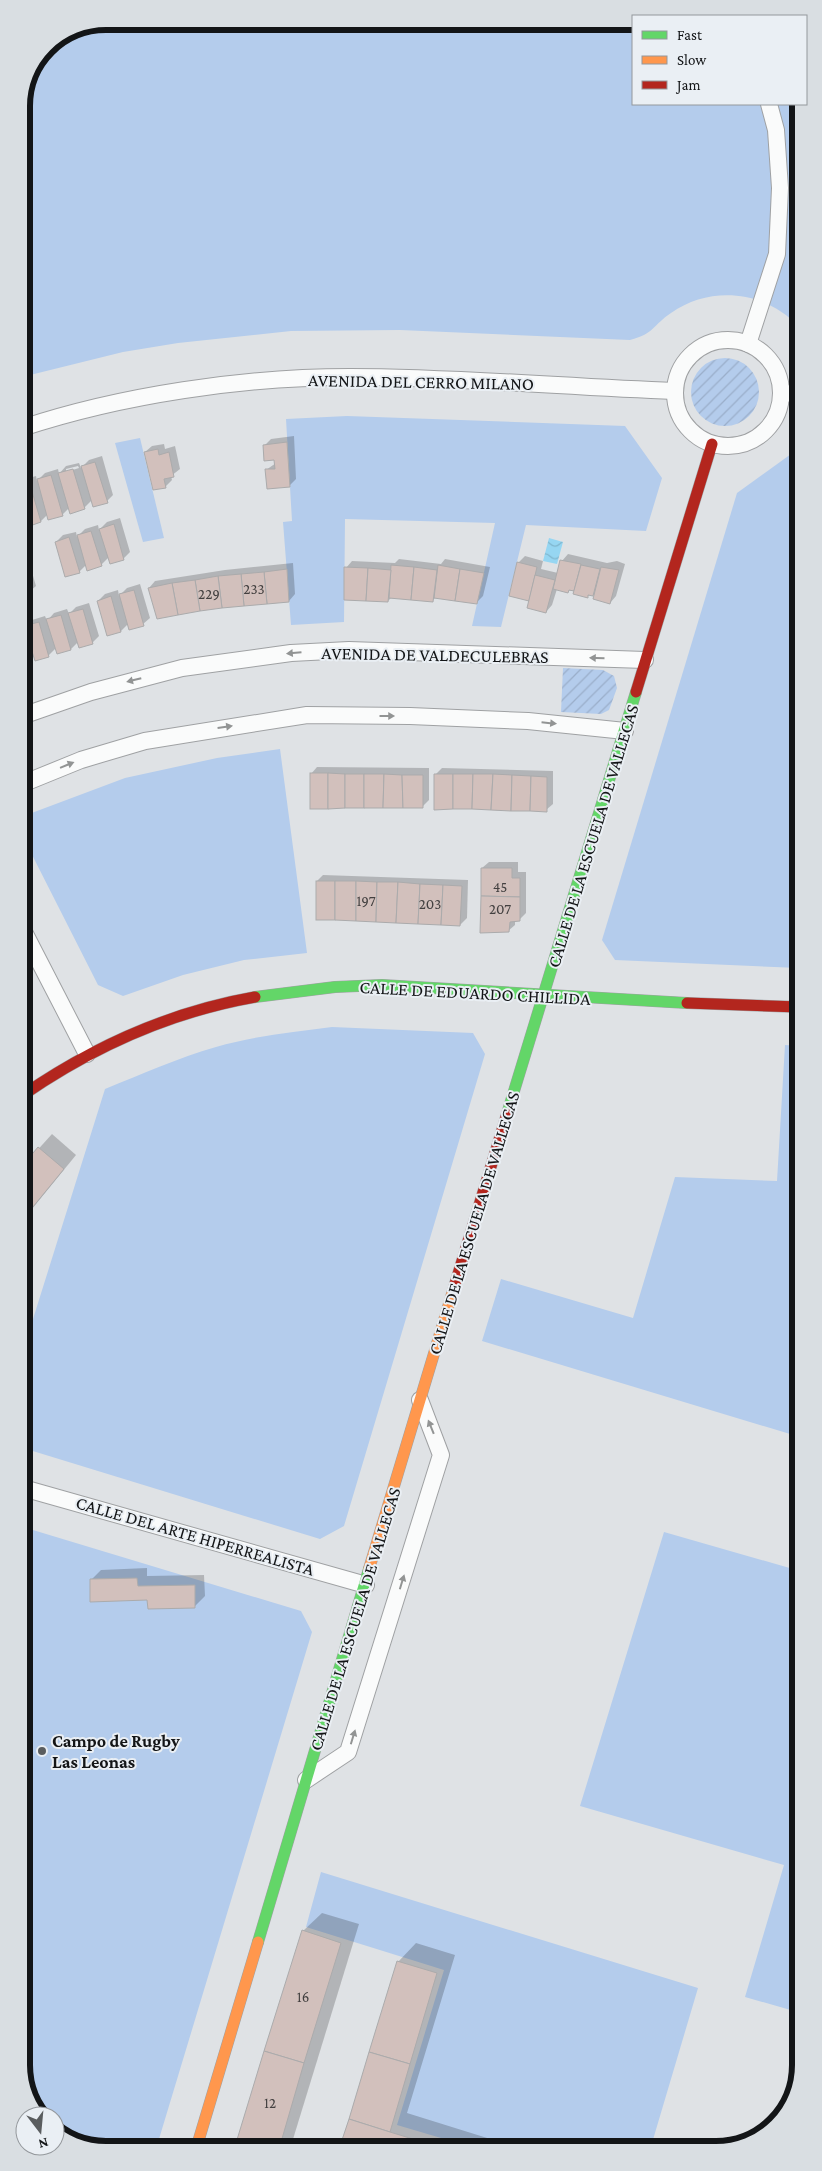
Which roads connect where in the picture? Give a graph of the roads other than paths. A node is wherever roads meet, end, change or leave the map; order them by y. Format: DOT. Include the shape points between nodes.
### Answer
graph roads {
  1 [pos="769,105"];
  2 [pos="748,344"];
  3 [pos="674,391"];
  4 [pos="781,393"];
  5 [pos="792,394"];
  6 [pos="30,426"];
  7 [pos="712,444"];
  8 [pos="645,660"];
  9 [pos="30,713"];
  10 [pos="625,731"];
  11 [pos="30,781"];
  12 [pos="30,944"];
  13 [pos="544,996"];
  14 [pos="792,1007"];
  15 [pos="87,1054"];
  16 [pos="30,1091"];
  17 [pos="420,1400"];
  18 [pos="30,1490"];
  19 [pos="366,1585"];
  20 [pos="306,1780"];
  21 [pos="198,2141"];
  1 -- 2 [label="street" via="776,130 780,188 777,254"];
  2 -- 3 [label="street" via="732,340 699,348 686,360"];
  2 -- 4 [label="street" via="762,352 772,364 779,378"];
  3 -- 6 [label="street, AVENIDA DEL CERRO MILANO" via="338,377 178,392 93,408"];
  3 -- 7 [label="street" via="684,424 696,436"];
  4 -- 5 [label="street"];
  4 -- 7 [label="street" via="771,424 759,435 745,443"];
  7 -- 8 [label="street, CALLE DE LA ESCUELA DE VALLECAS"];
  8 -- 9 [label="street, AVENIDA DE VALDECULEBRAS, one-way" via="349,650 291,653 182,668 92,692"];
  8 -- 10 [label="street, CALLE DE LA ESCUELA DE VALLECAS"];
  11 -- 10 [label="street, one-way" via="80,760 145,741 307,716 528,721"];
  10 -- 13 [label="street, CALLE DE LA ESCUELA DE VALLECAS"];
  12 -- 15 [label="street"];
  13 -- 14 [label="street, CALLE DE EDUARDO CHILLIDA"];
  13 -- 15 [label="street, CALLE DE EDUARDO CHILLIDA" via="383,985 318,989 194,1010"];
  13 -- 17 [label="street, CALLE DE LA ESCUELA DE VALLECAS"];
  15 -- 16 [label="street, CALLE DE EDUARDO CHILLIDA"];
  17 -- 19 [label="street, CALLE DE LA ESCUELA DE VALLECAS"];
  20 -- 17 [label="street, CALLE DE LA ESCUELA DE VALLECAS, one-way" via="348,1752 441,1455"];
  18 -- 19 [label="street, CALLE DEL ARTE HIPERREALISTA"];
  19 -- 20 [label="street, CALLE DE LA ESCUELA DE VALLECAS"];
  20 -- 21 [label="street, CALLE DE LA ESCUELA DE VALLECAS"];
}
